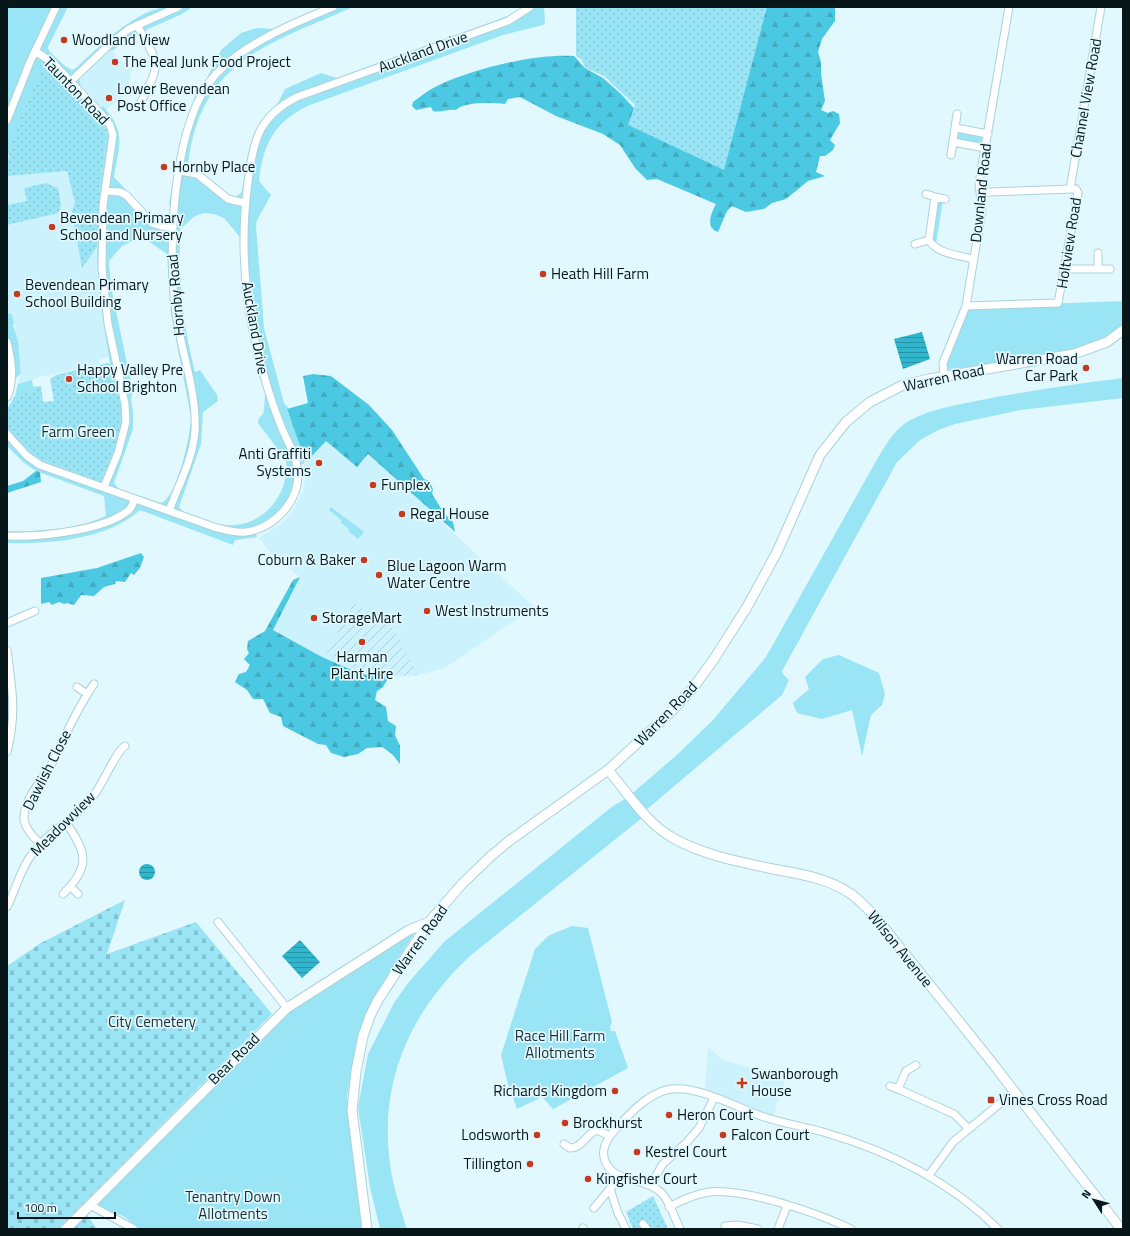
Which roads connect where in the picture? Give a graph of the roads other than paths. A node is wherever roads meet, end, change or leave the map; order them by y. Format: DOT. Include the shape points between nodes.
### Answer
graph roads {
  1 [pos="56,7"];
  2 [pos="178,7"];
  3 [pos="333,7"];
  4 [pos="530,7"];
  5 [pos="1009,7"];
  6 [pos="1101,7"];
  7 [pos="137,25"];
  8 [pos="35,51"];
  9 [pos="70,82"];
  10 [pos="140,99"];
  11 [pos="957,114"];
  12 [pos="7,120"];
  13 [pos="956,128"];
  14 [pos="988,134"];
  15 [pos="953,142"];
  16 [pos="985,148"];
  17 [pos="951,155"];
  18 [pos="180,170"];
  19 [pos="1070,189"];
  20 [pos="105,190"];
  21 [pos="926,194"];
  22 [pos="981,194"];
  23 [pos="935,197"];
  24 [pos="945,199"];
  25 [pos="246,203"];
  26 [pos="172,227"];
  27 [pos="929,240"];
  28 [pos="915,244"];
  29 [pos="1100,255"];
  30 [pos="973,259"];
  31 [pos="1098,268"];
  32 [pos="1065,269"];
  33 [pos="1110,269"];
  34 [pos="966,306"];
  35 [pos="1123,330"];
  36 [pos="7,342"];
  37 [pos="944,376"];
  38 [pos="7,397"];
  39 [pos="7,434"];
  40 [pos="104,487"];
  41 [pos="135,499"];
  42 [pos="169,511"];
  43 [pos="7,536"];
  44 [pos="33,621"];
  45 [pos="7,623"];
  46 [pos="7,650"];
  47 [pos="94,684"];
  48 [pos="77,687"];
  49 [pos="87,694"];
  50 [pos="125,746"];
  51 [pos="7,752"];
  52 [pos="608,770"];
  53 [pos="66,823"];
  54 [pos="41,844"];
  55 [pos="71,887"];
  56 [pos="63,894"];
  57 [pos="78,894"];
  58 [pos="7,907"];
  59 [pos="218,922"];
  60 [pos="429,922"];
  61 [pos="287,1008"];
  62 [pos="916,1064"];
  63 [pos="890,1086"];
  64 [pos="898,1089"];
  65 [pos="1014,1092"];
  66 [pos="714,1098"];
  67 [pos="968,1128"];
  68 [pos="610,1136"];
  69 [pos="564,1144"];
  70 [pos="929,1175"];
  71 [pos="620,1177"];
  72 [pos="651,1185"];
  73 [pos="610,1189"];
  74 [pos="90,1205"];
  75 [pos="787,1206"];
  76 [pos="669,1207"];
  77 [pos="594,1208"];
  78 [pos="725,1226"];
  79 [pos="743,1228"];
  80 [pos="66,1229"];
  81 [pos="134,1229"];
  82 [pos="367,1229"];
  83 [pos="626,1229"];
  84 [pos="680,1229"];
  85 [pos="758,1229"];
  86 [pos="778,1229"];
  87 [pos="850,1229"];
  88 [pos="998,1229"];
  89 [pos="1121,1229"];
  1 -- 8 [label="street"];
  2 -- 7 [label="street"];
  3 -- 18 [label="street, Hornby Road" via="249,48 216,74 202,93 194,110 184,144"];
  4 -- 25 [label="street, Auckland Drive" via="508,21 302,95 281,107 265,124 257,139 251,162"];
  5 -- 14 [label="street, Downland Road"];
  6 -- 19 [label="street, Channel View Road"];
  7 -- 9 [label="street" via="116,39"];
  7 -- 10 [label="street" via="153,53 156,65 154,76"];
  8 -- 9 [label="street, Taunton Road" via="47,58"];
  8 -- 12 [label="street"];
  9 -- 20 [label="street, Taunton Road" via="102,114 112,128"];
  11 -- 13 [label="street"];
  13 -- 14 [label="street"];
  13 -- 15 [label="street"];
  14 -- 16 [label="street, Downland Road"];
  15 -- 16 [label="street"];
  15 -- 17 [label="street"];
  16 -- 22 [label="street, Downland Road" via="979,183"];
  18 -- 25 [label="street" via="197,174 228,199"];
  18 -- 26 [label="street, Hornby Road"];
  19 -- 22 [label="street"];
  19 -- 32 [label="street, Holtview Road" via="1078,193"];
  20 -- 26 [label="street" via="126,195 154,224"];
  20 -- 40 [label="street, Taunton Road" via="102,252 106,311 126,416 118,452"];
  21 -- 23 [label="street"];
  22 -- 30 [label="street, Downland Road" via="982,210"];
  23 -- 24 [label="street"];
  23 -- 27 [label="street"];
  25 -- 42 [label="street, Auckland Drive" via="244,264 251,320 267,389 297,465 296,487 290,502 279,516 264,526 248,532 222,530"];
  26 -- 42 [label="street, Hornby Road" via="175,311 194,400 195,424 188,460"];
  27 -- 28 [label="street"];
  27 -- 30 [label="street" via="946,252"];
  29 -- 31 [label="street"];
  30 -- 34 [label="street, Downland Road"];
  31 -- 32 [label="street"];
  31 -- 33 [label="street"];
  32 -- 34 [label="street, Holtview Road" via="1059,303"];
  34 -- 37 [label="street, Downland Road" via="943,363"];
  35 -- 37 [label="street, Warren Road" via="1101,345 1074,354"];
  36 -- 38 [label="street" via="12,378"];
  37 -- 52 [label="street, Warren Road" via="903,385 881,396 852,416 834,435 820,455 777,552 737,625 714,659 670,713"];
  39 -- 40 [label="street, Auckland Drive" via="27,456 40,465"];
  40 -- 41 [label="street, Auckland Drive"];
  41 -- 42 [label="street, Auckland Drive"];
  41 -- 43 [label="street" via="128,511 91,526 42,536"];
  44 -- 45 [label="street" via="32,612"];
  46 -- 51 [label="street" via="14,705"];
  47 -- 49 [label="street, Dawlish Close"];
  48 -- 49 [label="street"];
  49 -- 54 [label="street, Dawlish Close" via="25,811 26,826"];
  50 -- 53 [label="street, Meadowview" via="94,795 79,813"];
  52 -- 60 [label="street, Warren Road" via="508,841 462,884"];
  52 -- 65 [label="street, Wilson Avenue" via="655,824 672,837 734,860 818,879 854,896 877,919"];
  53 -- 54 [label="street, Meadowview"];
  53 -- 55 [label="street" via="80,843 83,856 81,870"];
  54 -- 58 [label="street, Meadowview" via="24,867"];
  55 -- 56 [label="street"];
  55 -- 57 [label="street"];
  59 -- 61 [label="street"];
  60 -- 61 [label="street, Bear Road" via="409,930"];
  60 -- 82 [label="street, Warren Road" via="372,1011 356,1071 352,1110"];
  61 -- 74 [label="street, Bear Road"];
  62 -- 64 [label="street" via="905,1072"];
  63 -- 64 [label="street"];
  64 -- 67 [label="street" via="954,1114"];
  65 -- 67 [label="street"];
  65 -- 89 [label="street, Wilson Avenue"];
  66 -- 68 [label="street" via="684,1089 664,1091 644,1102"];
  66 -- 70 [label="street" via="763,1117 823,1132 901,1161"];
  66 -- 72 [label="street" via="699,1128 662,1165"];
  67 -- 70 [label="street" via="946,1150"];
  68 -- 69 [label="street" via="597,1130 575,1148"];
  68 -- 71 [label="street" via="605,1144 604,1157 610,1168"];
  70 -- 88 [label="street" via="966,1200"];
  71 -- 72 [label="street"];
  71 -- 73 [label="street"];
  72 -- 76 [label="street" via="662,1194"];
  73 -- 77 [label="street"];
  73 -- 83 [label="street"];
  74 -- 80 [label="street, Bear Road"];
  74 -- 81 [label="street"];
  75 -- 76 [label="street" via="743,1195 715,1192 694,1195"];
  75 -- 86 [label="street"];
  75 -- 87 [label="street" via="818,1215"];
  76 -- 84 [label="street"];
  78 -- 79 [label="street"];
  79 -- 85 [label="street"];
}
